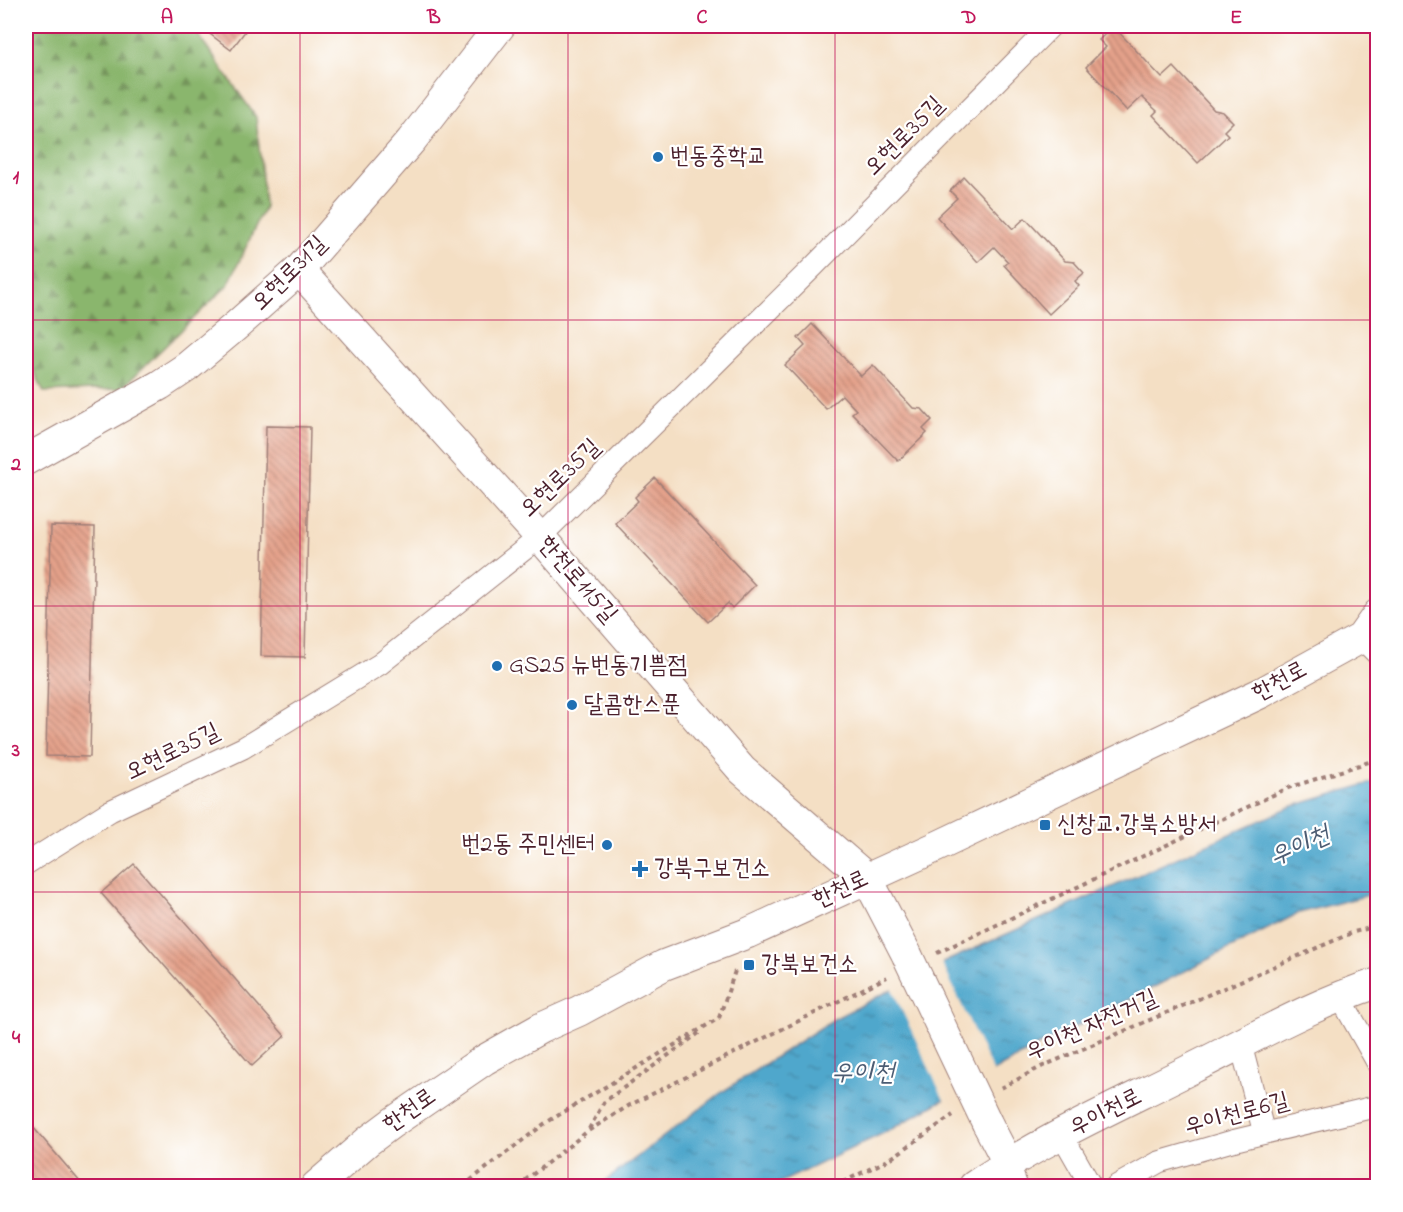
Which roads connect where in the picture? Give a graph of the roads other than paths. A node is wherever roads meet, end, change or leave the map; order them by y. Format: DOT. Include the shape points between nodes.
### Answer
graph roads {
  1 [pos="500,26"];
  2 [pos="1051,26"];
  3 [pos="299,270"];
  4 [pos="26,460"];
  5 [pos="540,537"];
  6 [pos="1372,636"];
  7 [pos="26,864"];
  8 [pos="867,878"];
  9 [pos="1377,983"];
  10 [pos="1340,995"];
  11 [pos="1241,1045"];
  12 [pos="1377,1064"];
  13 [pos="1377,1106"];
  14 [pos="1264,1133"];
  15 [pos="1062,1135"];
  16 [pos="1012,1175"];
  17 [pos="316,1186"];
  18 [pos="974,1186"];
  19 [pos="1091,1186"];
  20 [pos="1116,1186"];
  1 -- 3 [label="street, 오현로31길" via="411,141"];
  2 -- 5 [label="street, 오현로35길"];
  3 -- 4 [label="street, 오현로31길" via="186,367"];
  3 -- 5 [label="street, 한천로115길"];
  5 -- 7 [label="street, 오현로35길" via="380,664 243,748 110,811"];
  5 -- 8 [label="street, 한천로115길" via="742,770"];
  6 -- 8 [label="street, 한천로" via="1261,693"];
  8 -- 16 [label="street, bridge" via="907,955 974,1116"];
  8 -- 17 [label="street, 한천로" via="748,933 664,965 541,1028 484,1060 368,1141"];
  9 -- 10 [label="street, 우이천로"];
  10 -- 11 [label="street, 우이천로"];
  10 -- 12 [label="street"];
  11 -- 14 [label="street"];
  11 -- 15 [label="street, 우이천로"];
  13 -- 14 [label="street, 우이천로6길"];
  14 -- 20 [label="street, 우이천로6길" via="1159,1162"];
  15 -- 16 [label="street, 우이천로"];
  15 -- 19 [label="street"];
  16 -- 18 [label="street, 우이천로"];
}
